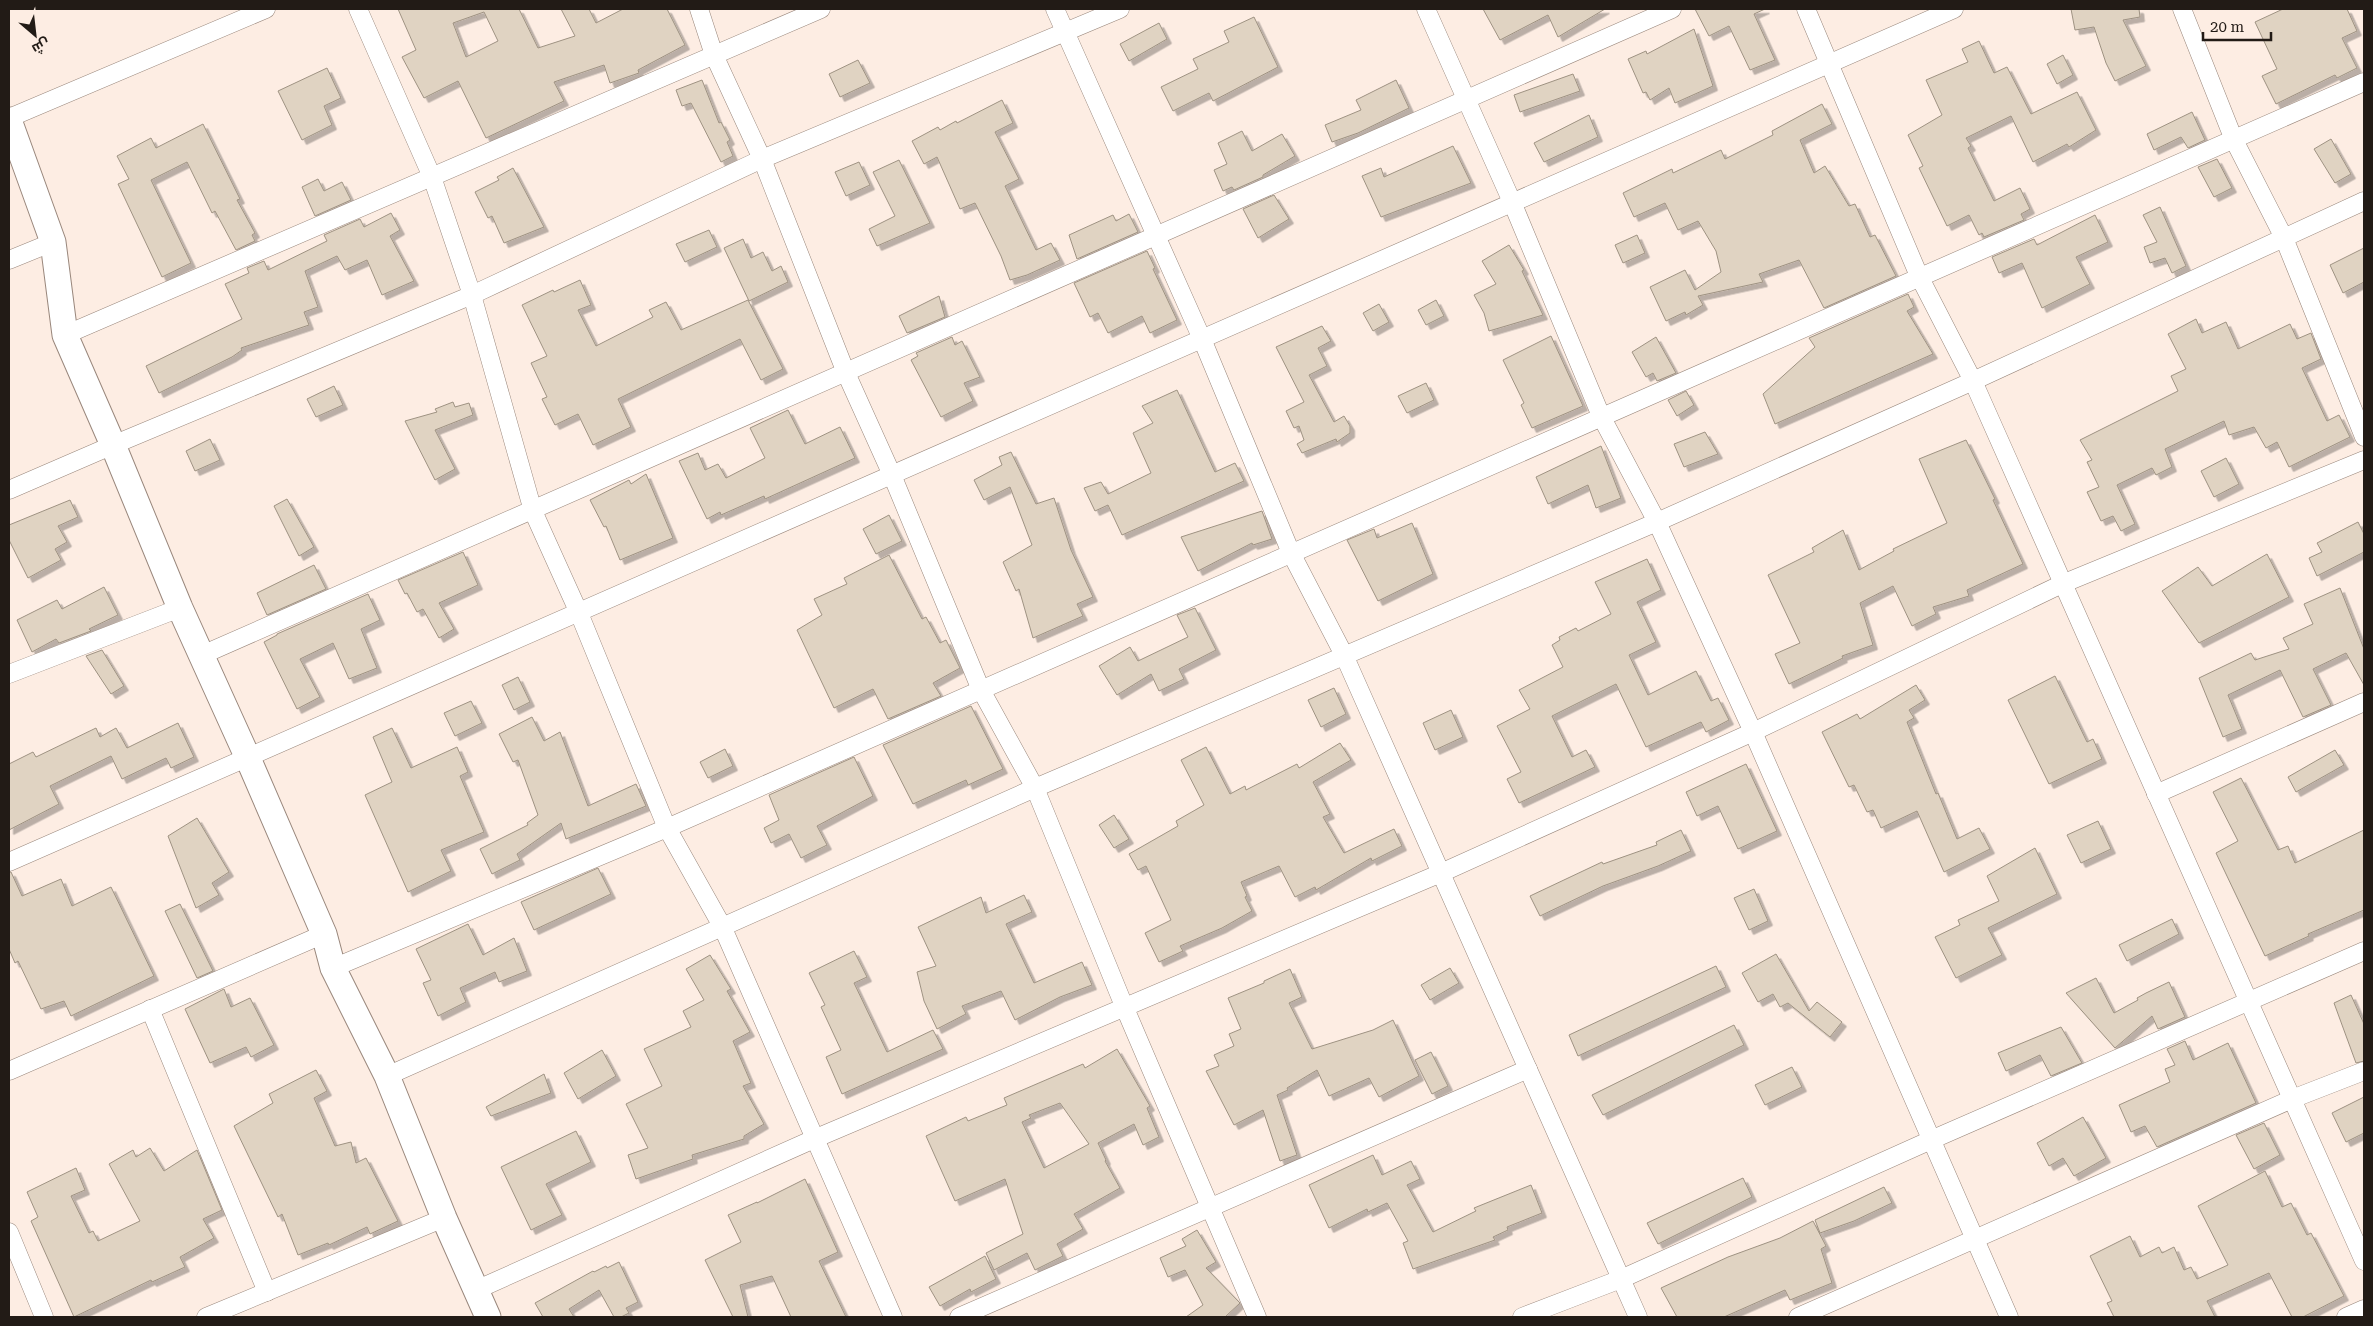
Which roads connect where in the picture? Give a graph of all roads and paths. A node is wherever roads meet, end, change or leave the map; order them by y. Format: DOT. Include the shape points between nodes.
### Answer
graph roads {
  1 [pos="266,9"];
  2 [pos="358,9"];
  3 [pos="699,9"];
  4 [pos="821,9"];
  5 [pos="1056,9"];
  6 [pos="1120,9"];
  7 [pos="1426,9"];
  8 [pos="1672,9"];
  9 [pos="1806,9"];
  10 [pos="1954,9"];
  11 [pos="2182,9"];
  12 [pos="1065,32"];
  13 [pos="714,55"];
  14 [pos="1830,62"];
  15 [pos="2364,82"];
  16 [pos="1466,100"];
  17 [pos="9,119"];
  18 [pos="2234,140"];
  19 [pos="762,159"];
  20 [pos="432,177"];
  21 [pos="2364,201"];
  22 [pos="1512,202"];
  23 [pos="1156,236"];
  24 [pos="2284,238"];
  25 [pos="53,242"];
  26 [pos="9,260"];
  27 [pos="1918,276"];
  28 [pos="472,295"];
  29 [pos="65,335"];
  30 [pos="1202,339"];
  31 [pos="846,373"];
  32 [pos="1973,380"];
  33 [pos="1601,416"];
  34 [pos="2364,436"];
  35 [pos="113,444"];
  36 [pos="2364,460"];
  37 [pos="892,475"];
  38 [pos="9,490"];
  39 [pos="533,511"];
  40 [pos="1656,522"];
  41 [pos="1291,553"];
  42 [pos="2062,584"];
  43 [pos="180,608"];
  44 [pos="579,613"];
  45 [pos="1344,655"];
  46 [pos="202,656"];
  47 [pos="9,674"];
  48 [pos="981,690"];
  49 [pos="2364,702"];
  50 [pos="1753,732"];
  51 [pos="247,756"];
  52 [pos="1035,788"];
  53 [pos="2156,794"];
  54 [pos="668,828"];
  55 [pos="9,862"];
  56 [pos="1441,873"];
  57 [pos="722,926"];
  58 [pos="324,934"];
  59 [pos="2364,951"];
  60 [pos="333,968"];
  61 [pos="2248,1000"];
  62 [pos="1124,1006"];
  63 [pos="150,1010"];
  64 [pos="1528,1069"];
  65 [pos="9,1071"];
  66 [pos="2364,1071"];
  67 [pos="387,1076"];
  68 [pos="2292,1099"];
  69 [pos="814,1139"];
  70 [pos="1931,1140"];
  71 [pos="1209,1209"];
  72 [pos="444,1218"];
  73 [pos="9,1232"];
  74 [pos="1975,1240"];
  75 [pos="2364,1261"];
  76 [pos="1621,1280"];
  77 [pos="476,1290"];
  78 [pos="267,1292"];
  79 [pos="2364,1309"];
  80 [pos="44,1317"];
  81 [pos="206,1317"];
  82 [pos="488,1317"];
  83 [pos="893,1317"];
  84 [pos="959,1317"];
  85 [pos="1257,1317"];
  86 [pos="1522,1317"];
  87 [pos="1638,1317"];
  88 [pos="1798,1317"];
  89 [pos="2009,1317"];
  90 [pos="2346,1317"];
  1 -- 17 [label="street"];
  2 -- 20 [label="street"];
  3 -- 13 [label="street"];
  4 -- 13 [label="street"];
  5 -- 12 [label="street"];
  6 -- 12 [label="street"];
  7 -- 16 [label="street"];
  8 -- 16 [label="street"];
  9 -- 14 [label="street"];
  10 -- 14 [label="street"];
  11 -- 18 [label="street"];
  12 -- 19 [label="street"];
  12 -- 23 [label="street"];
  13 -- 19 [label="street"];
  13 -- 20 [label="street"];
  14 -- 22 [label="street"];
  14 -- 27 [label="street"];
  15 -- 18 [label="street"];
  16 -- 22 [label="street"];
  16 -- 23 [label="street"];
  17 -- 25 [label="street"];
  18 -- 24 [label="street"];
  18 -- 27 [label="street"];
  19 -- 28 [label="street"];
  19 -- 31 [label="street"];
  20 -- 28 [label="street"];
  20 -- 29 [label="street"];
  21 -- 24 [label="street"];
  22 -- 30 [label="street"];
  22 -- 33 [label="street"];
  23 -- 30 [label="street"];
  23 -- 31 [label="street"];
  24 -- 32 [label="street"];
  24 -- 34 [label="street"];
  25 -- 26 [label="street"];
  25 -- 29 [label="street"];
  27 -- 32 [label="street"];
  27 -- 33 [label="street"];
  28 -- 35 [label="street"];
  28 -- 39 [label="street"];
  29 -- 35 [label="street"];
  30 -- 37 [label="street"];
  30 -- 41 [label="street"];
  31 -- 37 [label="street"];
  31 -- 39 [label="street"];
  32 -- 40 [label="street"];
  32 -- 42 [label="street"];
  33 -- 40 [label="street"];
  33 -- 41 [label="street"];
  35 -- 38 [label="street"];
  35 -- 43 [label="street"];
  36 -- 42 [label="street"];
  37 -- 44 [label="street"];
  37 -- 48 [label="street"];
  39 -- 44 [label="street"];
  39 -- 46 [label="street"];
  40 -- 45 [label="street"];
  40 -- 50 [label="street"];
  41 -- 45 [label="street"];
  41 -- 48 [label="street"];
  42 -- 50 [label="street"];
  42 -- 53 [label="street"];
  43 -- 46 [label="street"];
  43 -- 47 [label="street"];
  44 -- 51 [label="street"];
  44 -- 54 [label="street"];
  45 -- 52 [label="street"];
  45 -- 56 [label="street"];
  46 -- 51 [label="street"];
  48 -- 52 [label="street"];
  48 -- 54 [label="street"];
  49 -- 53 [label="street"];
  50 -- 56 [label="street"];
  50 -- 70 [label="street"];
  51 -- 55 [label="street"];
  51 -- 58 [label="street"];
  52 -- 57 [label="street"];
  52 -- 62 [label="street"];
  53 -- 61 [label="street"];
  54 -- 57 [label="street"];
  54 -- 60 [label="street"];
  56 -- 62 [label="street"];
  56 -- 64 [label="street"];
  57 -- 67 [label="street"];
  57 -- 69 [label="street"];
  58 -- 60 [label="street"];
  58 -- 63 [label="street"];
  59 -- 61 [label="street"];
  60 -- 67 [label="street"];
  61 -- 68 [label="street"];
  61 -- 70 [label="street"];
  62 -- 69 [label="street"];
  62 -- 71 [label="street"];
  63 -- 65 [label="street"];
  63 -- 78 [label="street"];
  64 -- 71 [label="street"];
  64 -- 76 [label="street"];
  66 -- 68 [label="street"];
  67 -- 72 [label="street"];
  68 -- 74 [label="street"];
  68 -- 75 [label="street"];
  69 -- 77 [label="street"];
  69 -- 83 [label="street"];
  70 -- 74 [label="street"];
  70 -- 76 [label="street"];
  71 -- 84 [label="street"];
  71 -- 85 [label="street"];
  72 -- 77 [label="street"];
  72 -- 78 [label="street"];
  73 -- 80 [label="street"];
  74 -- 88 [label="street"];
  74 -- 89 [label="street"];
  76 -- 86 [label="street"];
  76 -- 87 [label="street"];
  77 -- 82 [label="street"];
  78 -- 81 [label="street"];
  79 -- 90 [label="street"];
}
